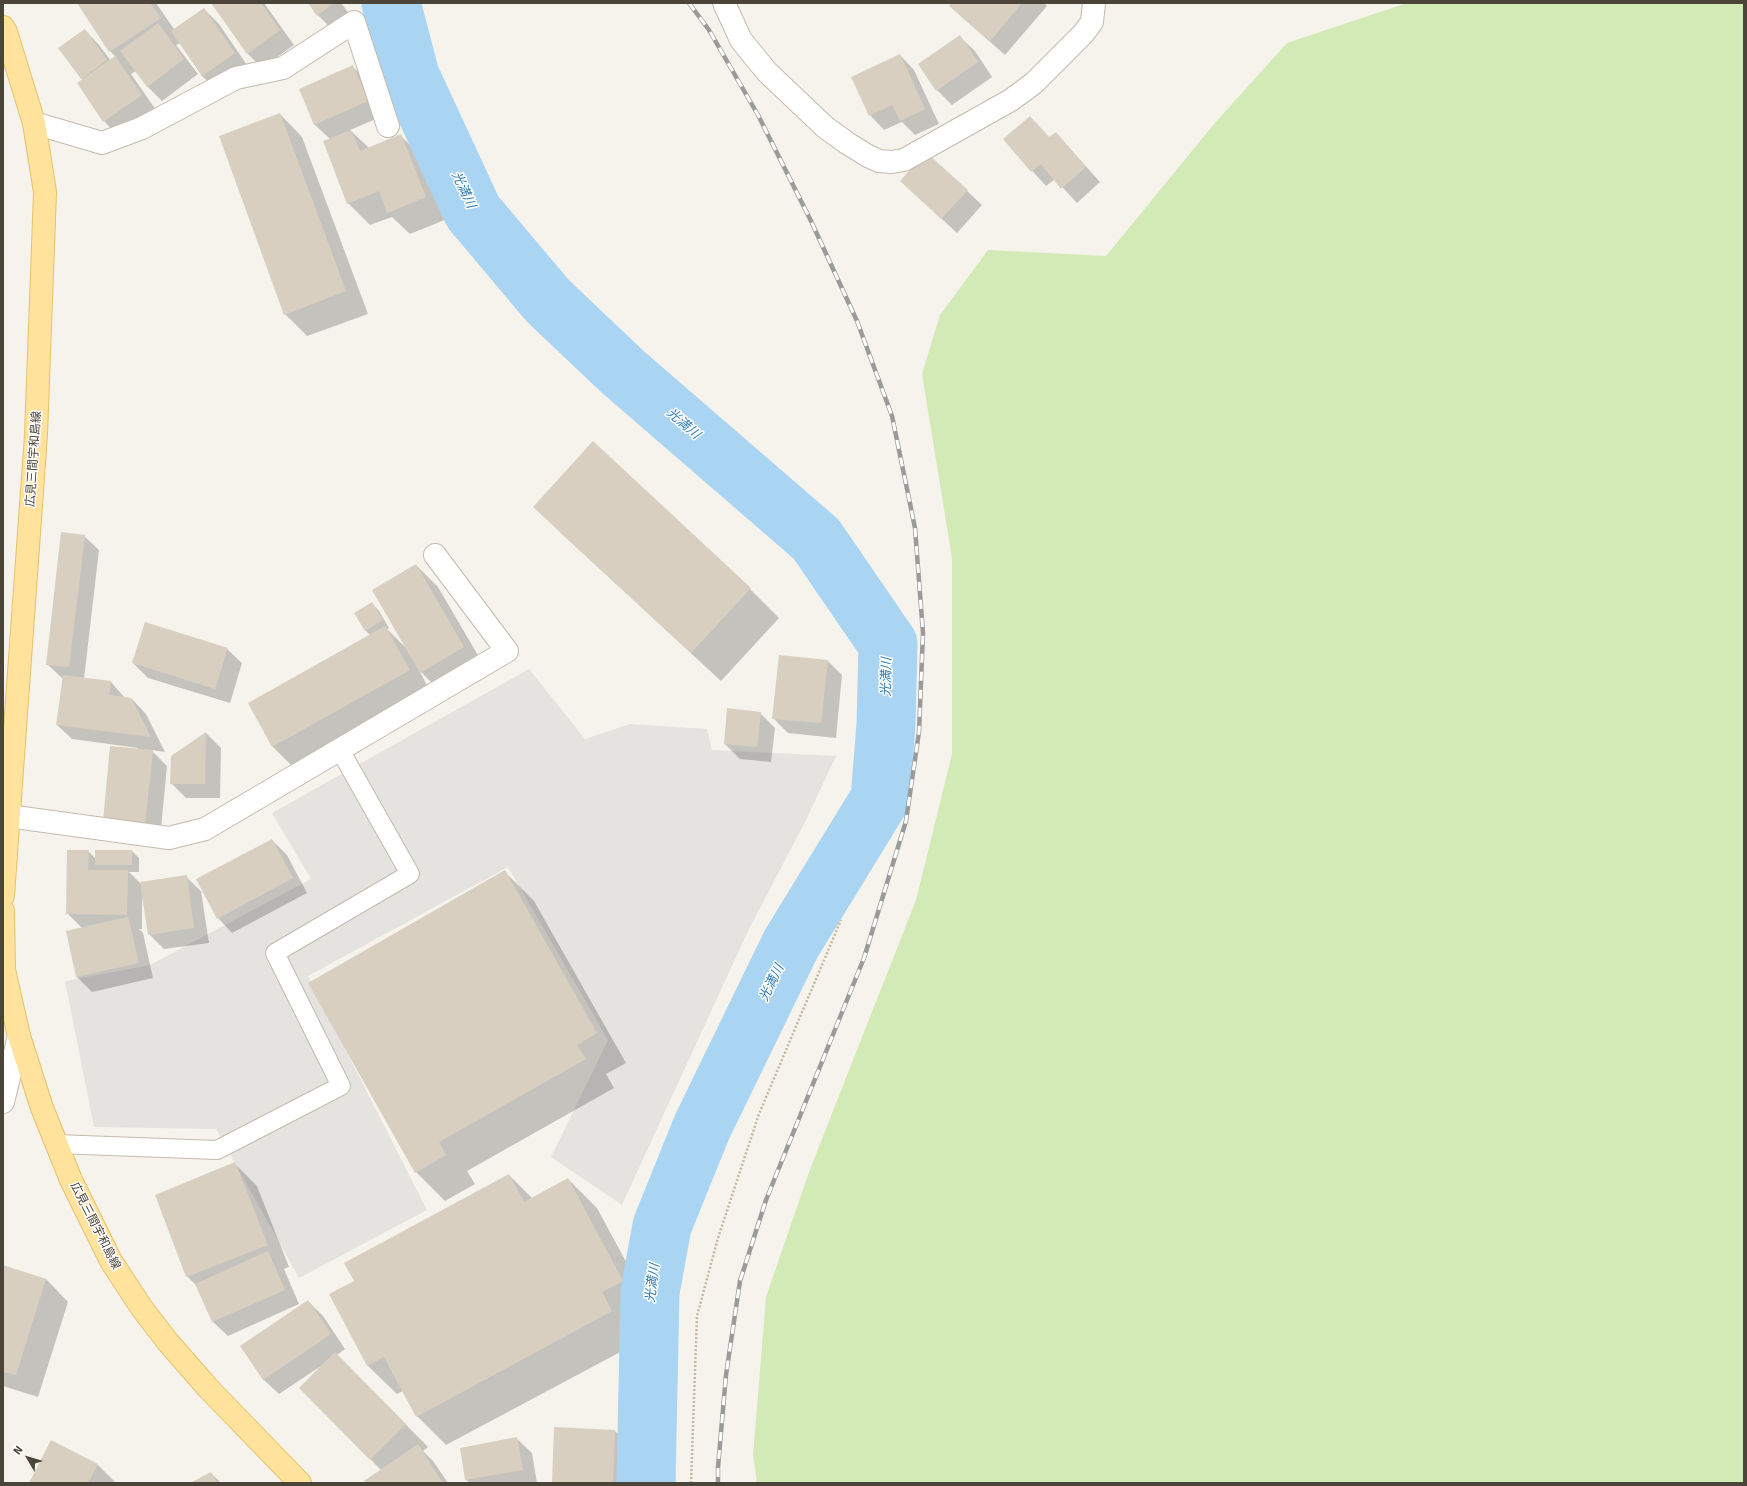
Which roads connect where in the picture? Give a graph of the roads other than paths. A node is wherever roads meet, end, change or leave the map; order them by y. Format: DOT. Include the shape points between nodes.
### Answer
graph roads {
  1 [pos="724,3"];
  2 [pos="1094,3"];
  3 [pos="3,27"];
  4 [pos="34,123"];
  5 [pos="388,126"];
  6 [pos="435,555"];
  7 [pos="340,750"];
  8 [pos="8,816"];
  9 [pos="3,896"];
  10 [pos="3,911"];
  11 [pos="19,1036"];
  12 [pos="3,1102"];
  13 [pos="56,1144"];
  14 [pos="300,1483"];
  1 -- 2 [label="street" via="741,40 752,55 825,127 868,156 879,161 892,162 904,160 1011,100 1034,83 1088,28 1092,22"];
  3 -- 4 [label="main road, 広見三間宇和島線"];
  4 -- 5 [label="street" via="102,143 142,128 236,78 283,68 354,22"];
  4 -- 8 [label="main road, 広見三間宇和島線" via="45,192 36,427"];
  6 -- 7 [label="street" via="507,651"];
  7 -- 8 [label="street" via="206,830 169,838"];
  7 -- 13 [label="lane" via="410,874 275,953 341,1086 217,1150"];
  8 -- 9 [label="main road, 広見三間宇和島線"];
  10 -- 11 [label="main road, 広見三間宇和島線" via="4,970"];
  11 -- 12 [label="street"];
  11 -- 13 [label="main road, 広見三間宇和島線"];
  13 -- 14 [label="main road, 広見三間宇和島線" via="111,1260 141,1307 208,1388"];
}
